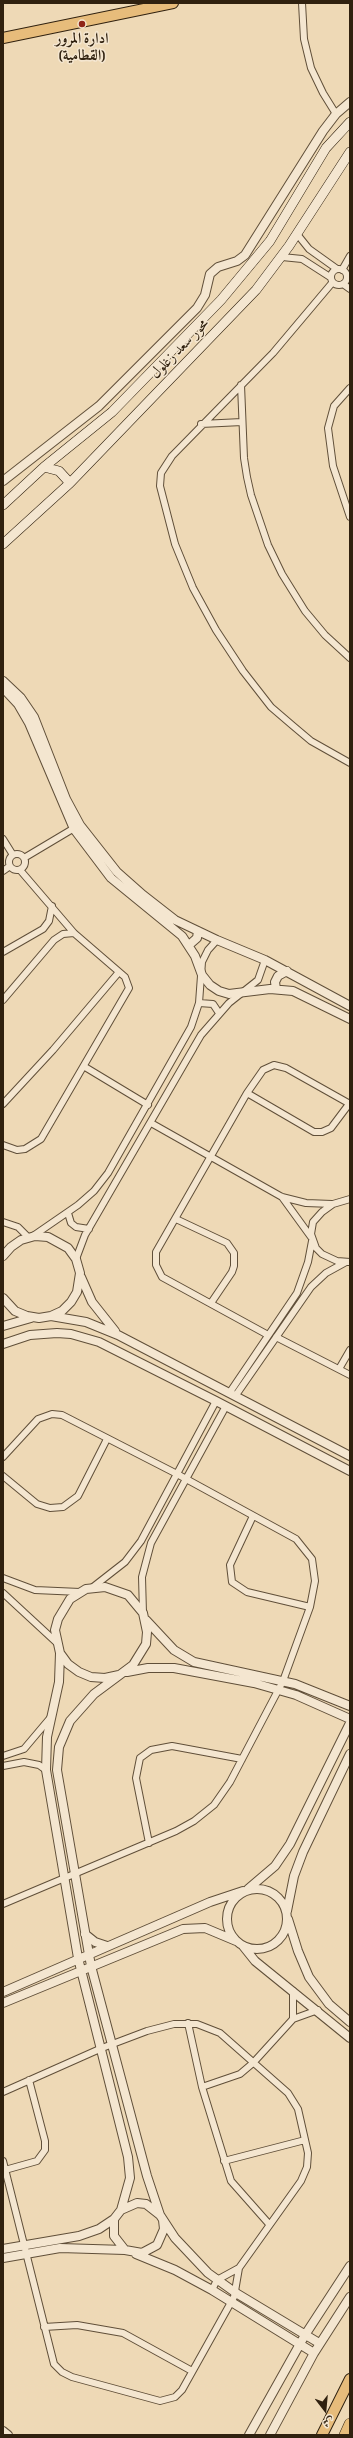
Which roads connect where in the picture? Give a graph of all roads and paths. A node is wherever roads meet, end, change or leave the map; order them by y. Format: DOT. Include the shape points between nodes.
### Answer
graph roads {
  1 [pos="173,3"];
  2 [pos="302,3"];
  3 [pos="3,38"];
  4 [pos="350,102"];
  5 [pos="336,114"];
  6 [pos="348,124"];
  7 [pos="350,152"];
  8 [pos="297,234"];
  9 [pos="350,256"];
  10 [pos="282,257"];
  11 [pos="339,269"];
  12 [pos="348,278"];
  13 [pos="331,280"];
  14 [pos="343,284"];
  15 [pos="350,289"];
  16 [pos="241,385"];
  17 [pos="350,388"];
  18 [pos="242,422"];
  19 [pos="202,424"];
  20 [pos="44,467"];
  21 [pos="3,481"];
  22 [pos="70,483"];
  23 [pos="3,504"];
  24 [pos="350,518"];
  25 [pos="3,544"];
  26 [pos="350,658"];
  27 [pos="3,681"];
  28 [pos="3,688"];
  29 [pos="350,764"];
  30 [pos="77,827"];
  31 [pos="3,839"];
  32 [pos="13,855"];
  33 [pos="24,858"];
  34 [pos="10,866"];
  35 [pos="20,870"];
  36 [pos="3,871"];
  37 [pos="52,906"];
  38 [pos="198,931"];
  39 [pos="74,932"];
  40 [pos="217,940"];
  41 [pos="189,945"];
  42 [pos="3,952"];
  43 [pos="265,960"];
  44 [pos="287,971"];
  45 [pos="119,972"];
  46 [pos="202,974"];
  47 [pos="276,989"];
  48 [pos="242,992"];
  49 [pos="3,1000"];
  50 [pos="199,1003"];
  51 [pos="350,1006"];
  52 [pos="219,1013"];
  53 [pos="350,1019"];
  54 [pos="84,1067"];
  55 [pos="247,1093"];
  56 [pos="3,1104"];
  57 [pos="350,1104"];
  58 [pos="148,1105"];
  59 [pos="151,1123"];
  60 [pos="3,1145"];
  61 [pos="211,1157"];
  62 [pos="282,1197"];
  63 [pos="350,1199"];
  64 [pos="332,1204"];
  65 [pos="68,1214"];
  66 [pos="176,1219"];
  67 [pos="3,1222"];
  68 [pos="89,1229"];
  69 [pos="29,1237"];
  70 [pos="312,1239"];
  71 [pos="3,1256"];
  72 [pos="76,1259"];
  73 [pos="348,1262"];
  74 [pos="80,1274"];
  75 [pos="3,1298"];
  76 [pos="211,1303"];
  77 [pos="51,1316"];
  78 [pos="33,1318"];
  79 [pos="3,1326"];
  80 [pos="118,1334"];
  81 [pos="268,1335"];
  82 [pos="276,1337"];
  83 [pos="3,1344"];
  84 [pos="350,1350"];
  85 [pos="339,1369"];
  86 [pos="350,1375"];
  87 [pos="233,1394"];
  88 [pos="216,1401"];
  89 [pos="226,1406"];
  90 [pos="107,1439"];
  91 [pos="350,1456"];
  92 [pos="3,1457"];
  93 [pos="350,1471"];
  94 [pos="177,1474"];
  95 [pos="3,1476"];
  96 [pos="185,1479"];
  97 [pos="253,1516"];
  98 [pos="3,1578"];
  99 [pos="93,1587"];
  100 [pos="80,1592"];
  101 [pos="3,1593"];
  102 [pos="310,1606"];
  103 [pos="144,1616"];
  104 [pos="56,1642"];
  105 [pos="60,1652"];
  106 [pos="120,1674"];
  107 [pos="284,1681"];
  108 [pos="279,1690"];
  109 [pos="350,1706"];
  110 [pos="51,1718"];
  111 [pos="350,1719"];
  112 [pos="350,1723"];
  113 [pos="350,1754"];
  114 [pos="3,1756"];
  115 [pos="242,1759"];
  116 [pos="3,1766"];
  117 [pos="46,1770"];
  118 [pos="150,1843"];
  119 [pos="74,1874"];
  120 [pos="65,1878"];
  121 [pos="246,1890"];
  122 [pos="3,1904"];
  123 [pos="287,1914"];
  124 [pos="85,1934"];
  125 [pos="236,1941"];
  126 [pos="107,1946"];
  127 [pos="244,1946"];
  128 [pos="89,1954"];
  129 [pos="78,1958"];
  130 [pos="91,1966"];
  131 [pos="82,1970"];
  132 [pos="293,1991"];
  133 [pos="3,1992"];
  134 [pos="3,2003"];
  135 [pos="318,2010"];
  136 [pos="293,2019"];
  137 [pos="350,2022"];
  138 [pos="188,2023"];
  139 [pos="342,2030"];
  140 [pos="350,2038"];
  141 [pos="113,2044"];
  142 [pos="102,2048"];
  143 [pos="253,2063"];
  144 [pos="29,2080"];
  145 [pos="202,2087"];
  146 [pos="3,2092"];
  147 [pos="305,2140"];
  148 [pos="3,2161"];
  149 [pos="224,2161"];
  150 [pos="5,2170"];
  151 [pos="121,2210"];
  152 [pos="161,2218"];
  153 [pos="114,2219"];
  154 [pos="269,2224"];
  155 [pos="24,2248"];
  156 [pos="3,2249"];
  157 [pos="125,2250"];
  158 [pos="134,2253"];
  159 [pos="3,2258"];
  160 [pos="350,2266"];
  161 [pos="239,2268"];
  162 [pos="217,2280"];
  163 [pos="212,2290"];
  164 [pos="236,2293"];
  165 [pos="350,2297"];
  166 [pos="230,2302"];
  167 [pos="44,2327"];
  168 [pos="305,2335"];
  169 [pos="319,2343"];
  170 [pos="300,2344"];
  171 [pos="314,2353"];
  172 [pos="192,2371"];
  173 [pos="350,2379"];
  174 [pos="350,2424"];
  175 [pos="3,2431"];
  176 [pos="8,2435"];
  177 [pos="249,2435"];
  178 [pos="270,2435"];
  179 [pos="322,2435"];
  180 [pos="344,2435"];
  1 -- 3 [label="main road"];
  2 -- 5 [label="street" via="304,39 311,68 322,93"];
  4 -- 5 [label="street"];
  5 -- 6 [label="street"];
  5 -- 21 [label="street" via="245,255 238,261 218,267 210,274 205,295 197,308 99,406"];
  6 -- 20 [label="main road, محور سعد زغلول" via="326,148 284,220 239,279 112,412"];
  7 -- 8 [label="main road, محور سعد زغلول"];
  8 -- 10 [label="main road, محور سعد زغلول"];
  8 -- 11 [label="street" via="309,249"];
  9 -- 11 [label="street"];
  10 -- 13 [label="street" via="302,259"];
  10 -- 22 [label="main road, محور سعد زغلول" via="238,310"];
  11 -- 12 [label="street"];
  11 -- 13 [label="street"];
  12 -- 14 [label="street"];
  13 -- 14 [label="street" via="336,285"];
  13 -- 16 [label="street" via="290,335"];
  14 -- 15 [label="street"];
  16 -- 18 [label="street"];
  16 -- 19 [label="street"];
  17 -- 24 [label="street" via="334,406 328,428 333,466"];
  18 -- 19 [label="street"];
  18 -- 26 [label="street" via="250,495 275,560 305,611 325,636"];
  19 -- 29 [label="street" via="165,464 160,486 175,544 193,588 216,630 271,707 311,741"];
  20 -- 22 [label="main road" via="59,471"];
  20 -- 23 [label="main road, محور سعد زغلول"];
  22 -- 25 [label="main road, محور سعد زغلول"];
  27 -- 30 [label="street" via="22,698 34,717"];
  28 -- 30 [label="street" via="18,704 29,723"];
  30 -- 33 [label="street"];
  30 -- 38 [label="street" via="116,872 162,910"];
  30 -- 41 [label="street" via="111,878 170,924"];
  31 -- 32 [label="street"];
  32 -- 33 [label="street" via="20,854"];
  32 -- 34 [label="street"];
  33 -- 35 [label="street" via="25,865"];
  34 -- 35 [label="street"];
  34 -- 36 [label="street"];
  35 -- 37 [label="street"];
  37 -- 39 [label="street"];
  37 -- 42 [label="street" via="49,921 42,929"];
  38 -- 40 [label="street"];
  38 -- 41 [label="street" via="197,938"];
  39 -- 45 [label="street"];
  39 -- 49 [label="street" via="63,934 54,940"];
  40 -- 43 [label="street"];
  40 -- 46 [label="street" via="204,955"];
  41 -- 46 [label="street"];
  43 -- 44 [label="street"];
  43 -- 48 [label="street" via="258,980"];
  44 -- 47 [label="street" via="278,976 275,982"];
  44 -- 51 [label="street"];
  45 -- 54 [label="street" via="128,983 127,994"];
  45 -- 56 [label="street" via="48,1056"];
  46 -- 48 [label="street" via="210,985 219,991 230,994"];
  46 -- 50 [label="street"];
  47 -- 48 [label="street"];
  47 -- 53 [label="street" via="300,994"];
  48 -- 52 [label="street"];
  50 -- 52 [label="street" via="213,1004"];
  50 -- 58 [label="street" via="189,1033"];
  52 -- 59 [label="street" via="201,1035"];
  54 -- 58 [label="street"];
  54 -- 60 [label="street" via="41,1139 25,1149 17,1150"];
  55 -- 57 [label="street" via="307,1129 318,1132 333,1126"];
  55 -- 57 [label="street" via="263,1070 274,1065 286,1068"];
  55 -- 61 [label="street"];
  58 -- 65 [label="street" via="104,1179"];
  59 -- 61 [label="street"];
  59 -- 68 [label="street"];
  61 -- 62 [label="street"];
  61 -- 66 [label="street"];
  62 -- 64 [label="street" via="306,1203"];
  62 -- 70 [label="street"];
  63 -- 64 [label="street"];
  64 -- 70 [label="street" via="314,1222"];
  65 -- 68 [label="street" via="71,1223 76,1227"];
  65 -- 69 [label="street"];
  66 -- 76 [label="street" via="156,1252 158,1272 168,1281"];
  66 -- 76 [label="street" via="227,1243 234,1253 232,1272"];
  67 -- 69 [label="street" via="18,1228"];
  68 -- 72 [label="street"];
  69 -- 71 [label="street" via="16,1243"];
  69 -- 72 [label="street" via="44,1236 56,1240 68,1248"];
  70 -- 73 [label="street" via="322,1254"];
  70 -- 81 [label="street" via="297,1293"];
  72 -- 74 [label="street"];
  73 -- 82 [label="street" via="332,1268 316,1282"];
  74 -- 77 [label="street" via="74,1297 62,1311"];
  74 -- 80 [label="street" via="92,1302"];
  75 -- 78 [label="street" via="15,1311"];
  76 -- 81 [label="street"];
  77 -- 78 [label="street"];
  77 -- 80 [label="street" via="86,1322"];
  78 -- 79 [label="street"];
  80 -- 87 [label="street"];
  81 -- 87 [label="street"];
  82 -- 85 [label="street"];
  82 -- 87 [label="street"];
  83 -- 88 [label="street" via="43,1333 78,1336 99,1342 129,1356"];
  84 -- 85 [label="street"];
  85 -- 86 [label="street"];
  87 -- 91 [label="street"];
  88 -- 89 [label="street"];
  88 -- 94 [label="street"];
  89 -- 93 [label="street"];
  89 -- 96 [label="street"];
  90 -- 92 [label="street" via="62,1415 47,1414 34,1422"];
  90 -- 94 [label="street"];
  90 -- 95 [label="street" via="78,1496 63,1507 50,1508 38,1504"];
  94 -- 96 [label="street"];
  94 -- 99 [label="street" via="134,1552"];
  96 -- 97 [label="street"];
  96 -- 103 [label="street" via="147,1554 142,1578"];
  97 -- 102 [label="street" via="296,1540 307,1550 312,1559 315,1581"];
  97 -- 102 [label="street" via="230,1566 232,1582 246,1592"];
  98 -- 100 [label="street" via="35,1590"];
  99 -- 100 [label="street"];
  99 -- 103 [label="street" via="105,1587 128,1595"];
  100 -- 104 [label="street" via="62,1608 55,1630"];
  101 -- 104 [label="street"];
  102 -- 107 [label="street"];
  103 -- 106 [label="street" via="146,1644 141,1656"];
  103 -- 107 [label="street" via="174,1650 194,1662"];
  104 -- 105 [label="street"];
  105 -- 106 [label="street" via="68,1664 78,1672 98,1678"];
  105 -- 110 [label="street" via="59,1682"];
  106 -- 108 [label="street" via="148,1668 174,1668"];
  106 -- 119 [label="street" via="78,1709 65,1729 59,1747 58,1778"];
  107 -- 108 [label="street"];
  107 -- 109 [label="street"];
  108 -- 111 [label="street" via="315,1702"];
  108 -- 115 [label="street"];
  110 -- 114 [label="street" via="24,1749"];
  110 -- 117 [label="street" via="46,1749"];
  112 -- 121 [label="street" via="290,1844 275,1866"];
  113 -- 123 [label="street" via="303,1852 294,1876"];
  115 -- 118 [label="street" via="214,1805 194,1821"];
  115 -- 118 [label="street" via="172,1746 158,1747 145,1754 138,1763 136,1778"];
  116 -- 117 [label="street" via="24,1762 39,1765"];
  117 -- 120 [label="street"];
  118 -- 119 [label="street"];
  119 -- 120 [label="street"];
  119 -- 124 [label="street"];
  120 -- 122 [label="street"];
  120 -- 129 [label="street"];
  121 -- 123 [label="street" via="261,1889 272,1892 279,1897"];
  121 -- 125 [label="street" via="231,1903 228,1910 228,1927"];
  121 -- 126 [label="street"];
  123 -- 127 [label="street" via="283,1934 274,1944 261,1949"];
  123 -- 137 [label="street" via="309,1978 329,2004"];
  124 -- 126 [label="street" via="95,1942"];
  124 -- 128 [label="street"];
  125 -- 127 [label="street"];
  125 -- 130 [label="street" via="205,1928 183,1929"];
  126 -- 128 [label="street"];
  127 -- 132 [label="street" via="255,1960"];
  128 -- 129 [label="street"];
  128 -- 130 [label="street"];
  129 -- 131 [label="street"];
  129 -- 133 [label="street"];
  130 -- 131 [label="street"];
  130 -- 141 [label="street"];
  131 -- 134 [label="street"];
  131 -- 142 [label="street"];
  132 -- 135 [label="street"];
  132 -- 136 [label="street"];
  135 -- 136 [label="street"];
  135 -- 139 [label="street"];
  136 -- 143 [label="street"];
  137 -- 139 [label="street"];
  138 -- 141 [label="street" via="161,2027"];
  138 -- 143 [label="street" via="205,2026 220,2033"];
  138 -- 145 [label="street"];
  139 -- 140 [label="street"];
  141 -- 142 [label="street"];
  141 -- 152 [label="street" via="147,2176"];
  142 -- 144 [label="street"];
  142 -- 151 [label="street" via="130,2170 129,2186"];
  143 -- 145 [label="street" via="240,2074"];
  143 -- 147 [label="street" via="279,2083 292,2098 300,2116"];
  144 -- 146 [label="street"];
  144 -- 150 [label="street" via="45,2140 45,2150 36,2162"];
  145 -- 149 [label="street"];
  147 -- 149 [label="street"];
  147 -- 154 [label="street" via="308,2160 304,2174"];
  148 -- 150 [label="street"];
  149 -- 154 [label="street" via="237,2190"];
  150 -- 155 [label="street"];
  151 -- 152 [label="street" via="137,2203 146,2204"];
  151 -- 153 [label="street"];
  152 -- 158 [label="street" via="163,2234 157,2245 142,2254"];
  152 -- 162 [label="street" via="196,2262"];
  153 -- 155 [label="street" via="99,2229 79,2236"];
  153 -- 157 [label="street" via="114,2236"];
  154 -- 161 [label="street"];
  155 -- 156 [label="street"];
  155 -- 157 [label="street"];
  155 -- 159 [label="street"];
  155 -- 167 [label="street"];
  157 -- 158 [label="street"];
  158 -- 163 [label="street" via="175,2270"];
  160 -- 168 [label="street"];
  161 -- 162 [label="street"];
  161 -- 164 [label="street"];
  162 -- 163 [label="street"];
  162 -- 164 [label="street"];
  163 -- 166 [label="street"];
  164 -- 166 [label="street"];
  164 -- 168 [label="street"];
  165 -- 169 [label="street"];
  166 -- 170 [label="street"];
  166 -- 172 [label="street"];
  167 -- 172 [label="street" via="77,2325 116,2331 136,2339"];
  167 -- 172 [label="street" via="54,2364 72,2377 160,2401 179,2394"];
  168 -- 169 [label="street"];
  168 -- 170 [label="street"];
  169 -- 171 [label="street"];
  170 -- 171 [label="street"];
  170 -- 177 [label="street"];
  171 -- 178 [label="street"];
  173 -- 179 [label="main road"];
  174 -- 180 [label="highway"];
  175 -- 176 [label="street"];
}
